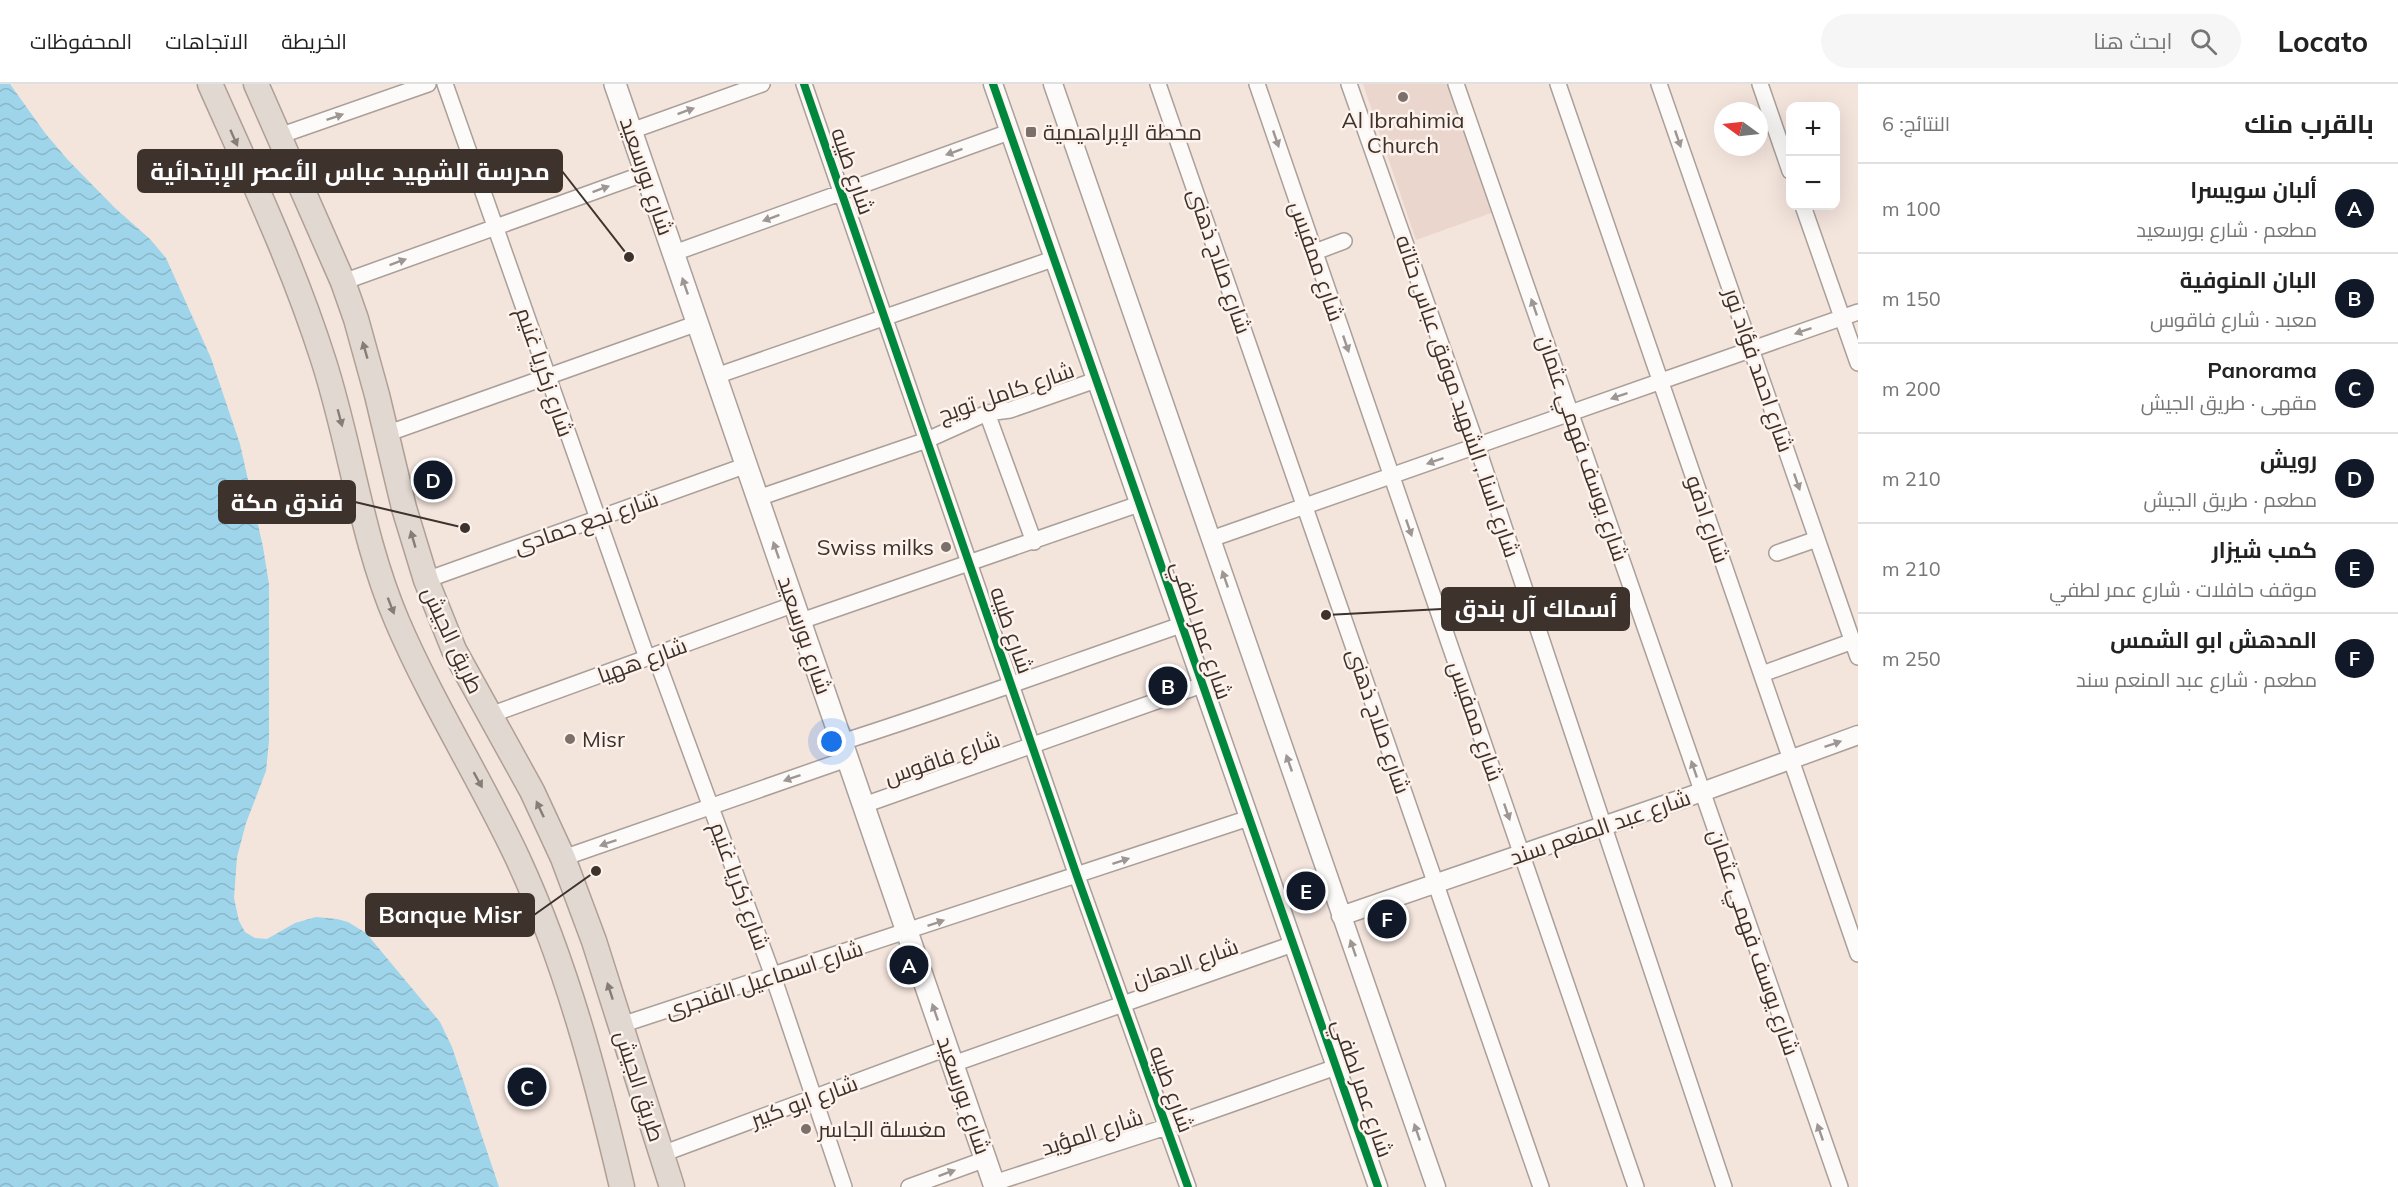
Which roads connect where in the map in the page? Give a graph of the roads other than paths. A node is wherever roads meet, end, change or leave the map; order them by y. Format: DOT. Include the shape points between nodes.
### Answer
graph roads {
  1 [pos="210,84"];
  2 [pos="256,84"];
  3 [pos="428,84"];
  4 [pos="445,84"];
  5 [pos="615,84"];
  6 [pos="762,84"];
  7 [pos="804,84"];
  8 [pos="993,84"];
  9 [pos="1053,84"];
  10 [pos="1158,84"];
  11 [pos="1257,84"];
  12 [pos="1349,84"];
  13 [pos="1456,84"];
  14 [pos="1558,84"];
  15 [pos="1659,84"];
  16 [pos="1760,84"];
  17 [pos="631,131"];
  18 [pos="1009,132"];
  19 [pos="279,136"];
  20 [pos="1786,157"];
  21 [pos="646,173"];
  22 [pos="841,193"];
  23 [pos="1804,210"];
  24 [pos="494,227"];
  25 [pos="1344,241"];
  26 [pos="1315,252"];
  27 [pos="674,253"];
  28 [pos="1053,259"];
  29 [pos="343,282"];
  30 [pos="1858,312"];
  31 [pos="885,317"];
  32 [pos="1842,318"];
  33 [pos="698,323"];
  34 [pos="1751,349"];
  35 [pos="1858,363"];
  36 [pos="716,376"];
  37 [pos="546,377"];
  38 [pos="1096,380"];
  39 [pos="1661,381"];
  40 [pos="987,413"];
  41 [pos="1570,413"];
  42 [pos="386,434"];
  43 [pos="927,440"];
  44 [pos="1477,446"];
  45 [pos="747,465"];
  46 [pos="1391,476"];
  47 [pos="758,498"];
  48 [pos="1139,504"];
  49 [pos="1305,506"];
  50 [pos="597,519"];
  51 [pos="1211,539"];
  52 [pos="1817,539"];
  53 [pos="1034,542"];
  54 [pos="1777,553"];
  55 [pos="970,564"];
  56 [pos="426,580"];
  57 [pos="798,613"];
  58 [pos="1182,625"];
  59 [pos="1853,641"];
  60 [pos="651,657"];
  61 [pos="1858,657"];
  62 [pos="1762,674"];
  63 [pos="1011,684"];
  64 [pos="1202,685"];
  65 [pos="490,715"];
  66 [pos="1858,735"];
  67 [pos="1032,745"];
  68 [pos="844,750"];
  69 [pos="1791,759"];
  70 [pos="1702,792"];
  71 [pos="864,805"];
  72 [pos="710,807"];
  73 [pos="1249,818"];
  74 [pos="1604,826"];
  75 [pos="1522,855"];
  76 [pos="563,858"];
  77 [pos="1077,876"];
  78 [pos="1435,883"];
  79 [pos="1341,916"];
  80 [pos="908,932"];
  81 [pos="1293,944"];
  82 [pos="1858,954"];
  83 [pos="773,976"];
  84 [pos="1123,1004"];
  85 [pos="621,1025"];
  86 [pos="950,1056"];
  87 [pos="1336,1066"];
  88 [pos="814,1097"];
  89 [pos="1166,1126"];
  90 [pos="662,1154"];
  91 [pos="986,1159"];
  92 [pos="994,1185"];
  93 [pos="622,1187"];
  94 [pos="672,1187"];
  95 [pos="844,1187"];
  96 [pos="909,1187"];
  97 [pos="1188,1187"];
  98 [pos="1378,1187"];
  99 [pos="1436,1187"];
  100 [pos="1541,1187"];
  101 [pos="1636,1187"];
  102 [pos="1724,1187"];
  103 [pos="1840,1187"];
  1 -- 93 [label="highway, طريق الجيش, one-way" via="280,245 323,359 367,534 397,621 512,848 550,935 587,1050"];
  2 -- 19 [label="highway, طريق الجيش"];
  19 -- 3 [label="street, one-way"];
  4 -- 24 [label="street, شارع زكريا غنيم"];
  5 -- 17 [label="main road, شارع بورسعيد"];
  17 -- 6 [label="street, one-way"];
  7 -- 22 [label="street, شارع طيبه"];
  8 -- 18 [label="street, شارع عمر لطفي"];
  9 -- 51 [label="street, شارع عمر لطفي"];
  10 -- 49 [label="street, شارع صلاح ذهنى"];
  11 -- 26 [label="street, شارع ممفيس, one-way"];
  12 -- 44 [label="street, شارع اسنا , الشهيد موفق عباس حتاته"];
  41 -- 13 [label="street, شارع يوسف فهمي عثمان, one-way"];
  14 -- 39 [label="street, شارع ادفو"];
  15 -- 34 [label="street, شارع احمد فؤاد نور, one-way"];
  16 -- 20 [label="street"];
  17 -- 21 [label="main road, شارع بورسعيد"];
  18 -- 22 [label="street, one-way"];
  18 -- 28 [label="street, شارع عمر لطفي"];
  19 -- 29 [label="highway, طريق الجيش"];
  24 -- 21 [label="street, one-way"];
  21 -- 27 [label="main road, شارع بورسعيد"];
  22 -- 27 [label="street, one-way"];
  22 -- 31 [label="street, شارع طيبه"];
  23 -- 32 [label="street"];
  29 -- 24 [label="street, one-way"];
  24 -- 37 [label="street, شارع زكريا غنيم"];
  25 -- 26 [label="street"];
  26 -- 46 [label="street, شارع ممفيس, one-way"];
  33 -- 27 [label="main road, شارع بورسعيد, one-way"];
  28 -- 31 [label="street"];
  28 -- 38 [label="street, شارع عمر لطفي"];
  42 -- 29 [label="highway, طريق الجيش, one-way" via="368,357"];
  30 -- 32 [label="street"];
  31 -- 36 [label="street"];
  31 -- 43 [label="street, شارع طيبه"];
  32 -- 34 [label="street, one-way"];
  32 -- 35 [label="street"];
  33 -- 36 [label="main road, شارع بورسعيد"];
  33 -- 37 [label="street"];
  34 -- 39 [label="street"];
  34 -- 52 [label="street, شارع احمد فؤاد نور, one-way"];
  36 -- 45 [label="main road, شارع بورسعيد"];
  37 -- 42 [label="street"];
  37 -- 50 [label="street, شارع زكريا غنيم"];
  38 -- 40 [label="street, شارع كامل تويج" via="1010,410"];
  38 -- 48 [label="street, شارع عمر لطفي"];
  39 -- 41 [label="street, one-way"];
  39 -- 62 [label="street, شارع ادفو"];
  40 -- 43 [label="street, شارع كامل تويج"];
  40 -- 53 [label="street"];
  41 -- 44 [label="street"];
  70 -- 41 [label="street, شارع يوسف فهمي عثمان, one-way"];
  56 -- 42 [label="highway, طريق الجيش, one-way"];
  43 -- 47 [label="street, شارع كامل تويج"];
  43 -- 55 [label="street, شارع طيبه"];
  44 -- 46 [label="street, one-way"];
  44 -- 74 [label="street, شارع اسنا , الشهيد موفق عباس حتاته"];
  45 -- 47 [label="main road, شارع بورسعيد"];
  45 -- 50 [label="street, شارع نجع حمادى"];
  46 -- 49 [label="street"];
  46 -- 75 [label="street, شارع ممفيس, one-way"];
  57 -- 47 [label="main road, شارع بورسعيد, one-way"];
  48 -- 53 [label="street, شارع ههيا"];
  48 -- 58 [label="street, شارع عمر لطفي"];
  49 -- 51 [label="street"];
  49 -- 78 [label="street, شارع صلاح ذهنى"];
  50 -- 56 [label="street, شارع نجع حمادى"];
  50 -- 60 [label="street, شارع زكريا غنيم"];
  79 -- 51 [label="street, شارع عمر لطفي, one-way"];
  52 -- 54 [label="street"];
  52 -- 59 [label="street, شارع احمد فؤاد نور"];
  53 -- 55 [label="street, شارع ههيا"];
  55 -- 57 [label="street, شارع ههيا"];
  55 -- 63 [label="street, شارع طيبه"];
  56 -- 65 [label="highway, طريق الجيش" via="454,650"];
  57 -- 60 [label="street, شارع ههيا"];
  57 -- 68 [label="main road, شارع بورسعيد"];
  58 -- 63 [label="street"];
  58 -- 64 [label="street, شارع عمر لطفي"];
  59 -- 61 [label="street, شارع احمد فؤاد نور"];
  59 -- 62 [label="street"];
  60 -- 65 [label="street, شارع ههيا"];
  60 -- 72 [label="street, شارع زكريا غنيم"];
  62 -- 69 [label="street, شارع ادفو"];
  63 -- 67 [label="street, شارع طيبه"];
  63 -- 68 [label="street"];
  64 -- 67 [label="street, شارع فاقوس"];
  64 -- 73 [label="street, شارع عمر لطفي"];
  76 -- 65 [label="highway, طريق الجيش, one-way"];
  69 -- 66 [label="street, شارع عبد المنعم سند, one-way"];
  67 -- 71 [label="street, شارع فاقوس"];
  67 -- 77 [label="street, شارع طيبه"];
  68 -- 71 [label="main road, شارع بورسعيد"];
  68 -- 72 [label="street, one-way"];
  69 -- 70 [label="street, شارع عبد المنعم سند"];
  69 -- 82 [label="street, شارع ادفو"];
  70 -- 74 [label="street, شارع عبد المنعم سند"];
  103 -- 70 [label="street, شارع يوسف فهمي عثمان, one-way"];
  71 -- 80 [label="main road, شارع بورسعيد"];
  72 -- 76 [label="street, one-way"];
  72 -- 83 [label="street, شارع زكريا غنيم"];
  77 -- 73 [label="street, شارع اسماعيل الفنجرى, one-way"];
  73 -- 81 [label="street, شارع عمر لطفي"];
  74 -- 75 [label="street, شارع عبد المنعم سند"];
  74 -- 102 [label="street, شارع اسنا , الشهيد موفق عباس حتاته"];
  75 -- 78 [label="street, شارع عبد المنعم سند"];
  75 -- 101 [label="street, شارع ممفيس"];
  85 -- 76 [label="highway, طريق الجيش, one-way"];
  80 -- 77 [label="street, شارع اسماعيل الفنجرى, one-way"];
  77 -- 84 [label="street, شارع طيبه"];
  78 -- 79 [label="street, شارع عبد المنعم سند"];
  78 -- 100 [label="street, شارع صلاح ذهنى"];
  99 -- 79 [label="street, شارع عمر لطفي, one-way"];
  80 -- 83 [label="street, شارع اسماعيل الفنجرى"];
  86 -- 80 [label="main road, شارع بورسعيد, one-way"];
  81 -- 84 [label="street, شارع الدهان"];
  81 -- 87 [label="street, شارع عمر لطفي"];
  83 -- 85 [label="street, شارع اسماعيل الفنجرى"];
  83 -- 88 [label="street, شارع زكريا غنيم"];
  84 -- 86 [label="street, شارع الدهان"];
  84 -- 89 [label="street, شارع طيبه"];
  85 -- 90 [label="highway, طريق الجيش"];
  86 -- 88 [label="street, شارع ابو كبير"];
  86 -- 91 [label="main road, شارع بورسعيد"];
  87 -- 89 [label="street, شارع المؤيد"];
  87 -- 98 [label="street, شارع عمر لطفي"];
  88 -- 90 [label="street, شارع ابو كبير"];
  88 -- 95 [label="street, شارع زكريا غنيم"];
  89 -- 92 [label="street, شارع المؤيد"];
  89 -- 97 [label="street, شارع طيبه"];
  90 -- 94 [label="highway, طريق الجيش"];
  91 -- 92 [label="main road, شارع بورسعيد"];
  96 -- 91 [label="street, one-way"];
}
